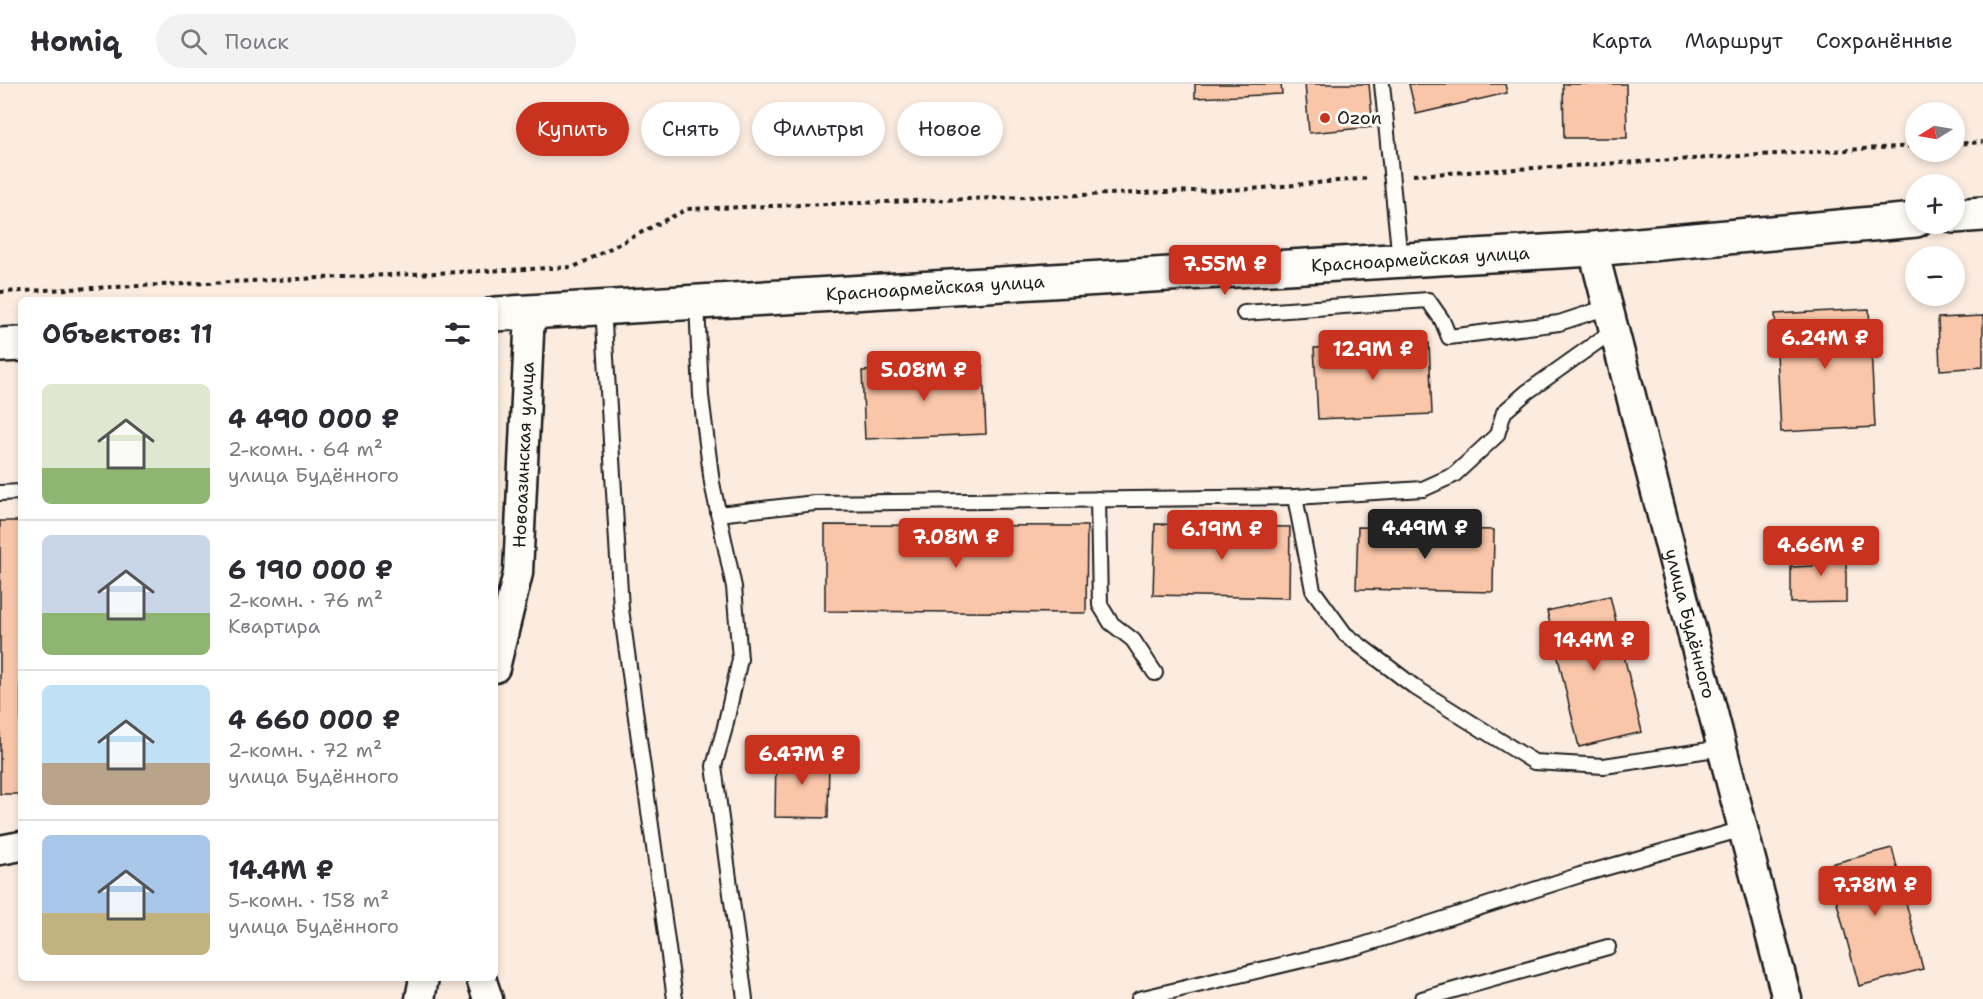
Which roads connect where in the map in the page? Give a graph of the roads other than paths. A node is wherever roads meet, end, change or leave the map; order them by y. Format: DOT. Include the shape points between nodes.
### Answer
graph roads {
  1 [pos="1382,84"];
  2 [pos="1983,214"];
  3 [pos="1965,215"];
  4 [pos="1905,221"];
  5 [pos="1593,249"];
  6 [pos="1400,260"];
  7 [pos="697,302"];
  8 [pos="603,308"];
  9 [pos="530,312"];
  10 [pos="1244,313"];
  11 [pos="498,314"];
  12 [pos="1611,318"];
  13 [pos="18,344"];
  14 [pos="0,345"];
  15 [pos="18,492"];
  16 [pos="0,493"];
  17 [pos="1295,497"];
  18 [pos="1098,499"];
  19 [pos="718,513"];
  20 [pos="498,656"];
  21 [pos="1155,674"];
  22 [pos="1722,748"];
  23 [pos="1743,829"];
  24 [pos="18,847"];
  25 [pos="0,850"];
  26 [pos="1608,947"];
  27 [pos="423,981"];
  28 [pos="482,981"];
  29 [pos="420,999"];
  30 [pos="488,999"];
  31 [pos="675,999"];
  32 [pos="745,999"];
  33 [pos="1139,999"];
  34 [pos="1422,999"];
  35 [pos="1787,999"];
  1 -- 6 [label="lane"];
  2 -- 3 [label="street"];
  4 -- 5 [label="street, Красноармейская улица"];
  5 -- 6 [label="street, Красноармейская улица"];
  5 -- 12 [label="street, улица Будённого"];
  6 -- 7 [label="street, Красноармейская улица"];
  7 -- 8 [label="street, Красноармейская улица"];
  7 -- 19 [label="lane" via="701,396"];
  8 -- 9 [label="street, Красноармейская улица"];
  8 -- 31 [label="lane" via="621,609"];
  9 -- 11 [label="street, Красноармейская улица"];
  9 -- 20 [label="street, Новоазинская улица" via="518,573"];
  10 -- 12 [label="lane" via="1428,300 1449,337"];
  12 -- 17 [label="lane" via="1504,412 1497,435 1454,475 1423,489"];
  12 -- 22 [label="street, улица Будённого"];
  13 -- 14 [label="street"];
  15 -- 16 [label="lane"];
  17 -- 18 [label="lane"];
  17 -- 22 [label="lane" via="1314,590 1345,634 1416,688 1534,762 1604,766"];
  18 -- 19 [label="lane" via="815,503"];
  18 -- 21 [label="lane" via="1101,605 1111,623 1133,640"];
  19 -- 32 [label="lane" via="734,587 741,660 714,766"];
  22 -- 23 [label="street, улица Будённого"];
  23 -- 33 [label="lane" via="1580,875 1357,947"];
  23 -- 35 [label="street, улица Будённого"];
  24 -- 25 [label="street"];
  26 -- 34 [label="lane"];
  27 -- 29 [label="street"];
  28 -- 30 [label="street"];
}
